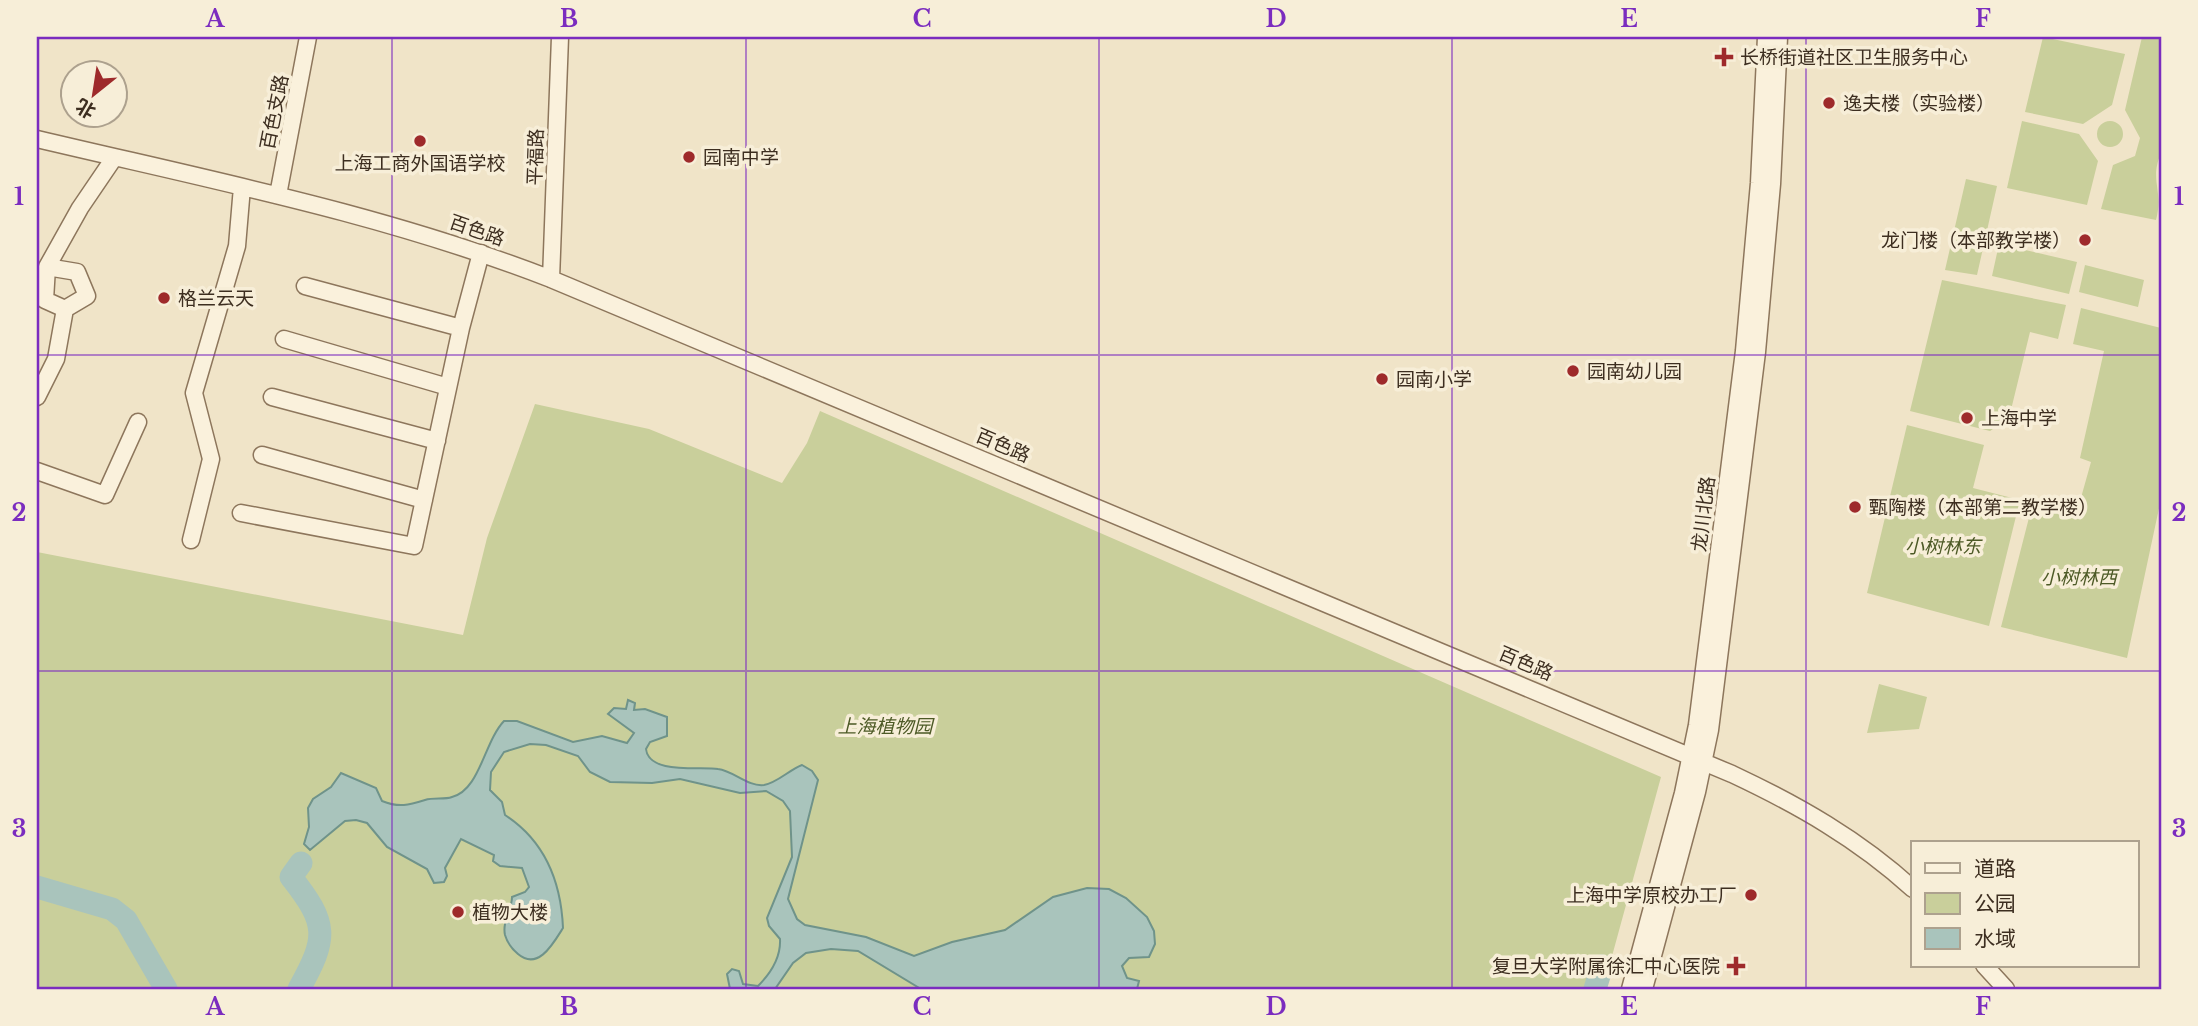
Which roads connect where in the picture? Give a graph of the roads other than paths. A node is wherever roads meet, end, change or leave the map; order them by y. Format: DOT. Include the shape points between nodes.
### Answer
graph roads {
  1 [pos="308,37"];
  2 [pos="560,37"];
  3 [pos="1766,37"];
  4 [pos="1779,37"];
  5 [pos="37,139"];
  6 [pos="114,158"];
  7 [pos="242,187"];
  8 [pos="278,195"];
  9 [pos="481,253"];
  10 [pos="47,267"];
  11 [pos="551,279"];
  12 [pos="306,286"];
  13 [pos="65,309"];
  14 [pos="461,328"];
  15 [pos="284,339"];
  16 [pos="448,387"];
  17 [pos="37,397"];
  18 [pos="272,397"];
  19 [pos="138,422"];
  20 [pos="437,441"];
  21 [pos="262,454"];
  22 [pos="37,471"];
  23 [pos="424,500"];
  24 [pos="241,513"];
  25 [pos="191,540"];
  26 [pos="1698,759"];
  27 [pos="1911,887"];
  28 [pos="1986,967"];
  29 [pos="1630,989"];
  30 [pos="1644,989"];
  31 [pos="2006,989"];
  1 -- 8 [label="street, 百色支路"];
  2 -- 11 [label="street, 平福路"];
  3 -- 26 [label="street, 龙川北路" via="1744,351"];
  4 -- 26 [label="street, 龙川北路" via="1757,352"];
  5 -- 6 [label="street, 百色路"];
  6 -- 7 [label="street, 百色路"];
  6 -- 10 [label="street"];
  7 -- 8 [label="street, 百色路"];
  7 -- 25 [label="street" via="237,246 194,393 211,458"];
  8 -- 9 [label="street, 百色路"];
  9 -- 11 [label="street, 百色路"];
  9 -- 14 [label="street"];
  10 -- 13 [label="street" via="45,300"];
  10 -- 13 [label="street" via="77,272 87,296"];
  11 -- 26 [label="street, 百色路"];
  12 -- 14 [label="street"];
  13 -- 17 [label="street" via="56,359"];
  14 -- 16 [label="street"];
  15 -- 16 [label="street"];
  16 -- 20 [label="street"];
  18 -- 20 [label="street"];
  19 -- 22 [label="street" via="105,495"];
  20 -- 23 [label="street"];
  21 -- 23 [label="street"];
  23 -- 24 [label="street" via="414,546"];
  26 -- 27 [label="street, 百色路" via="1836,828"];
  26 -- 29 [label="street, 龙川北路"];
  26 -- 30 [label="street, 龙川北路"];
  28 -- 31 [label="street"];
}
